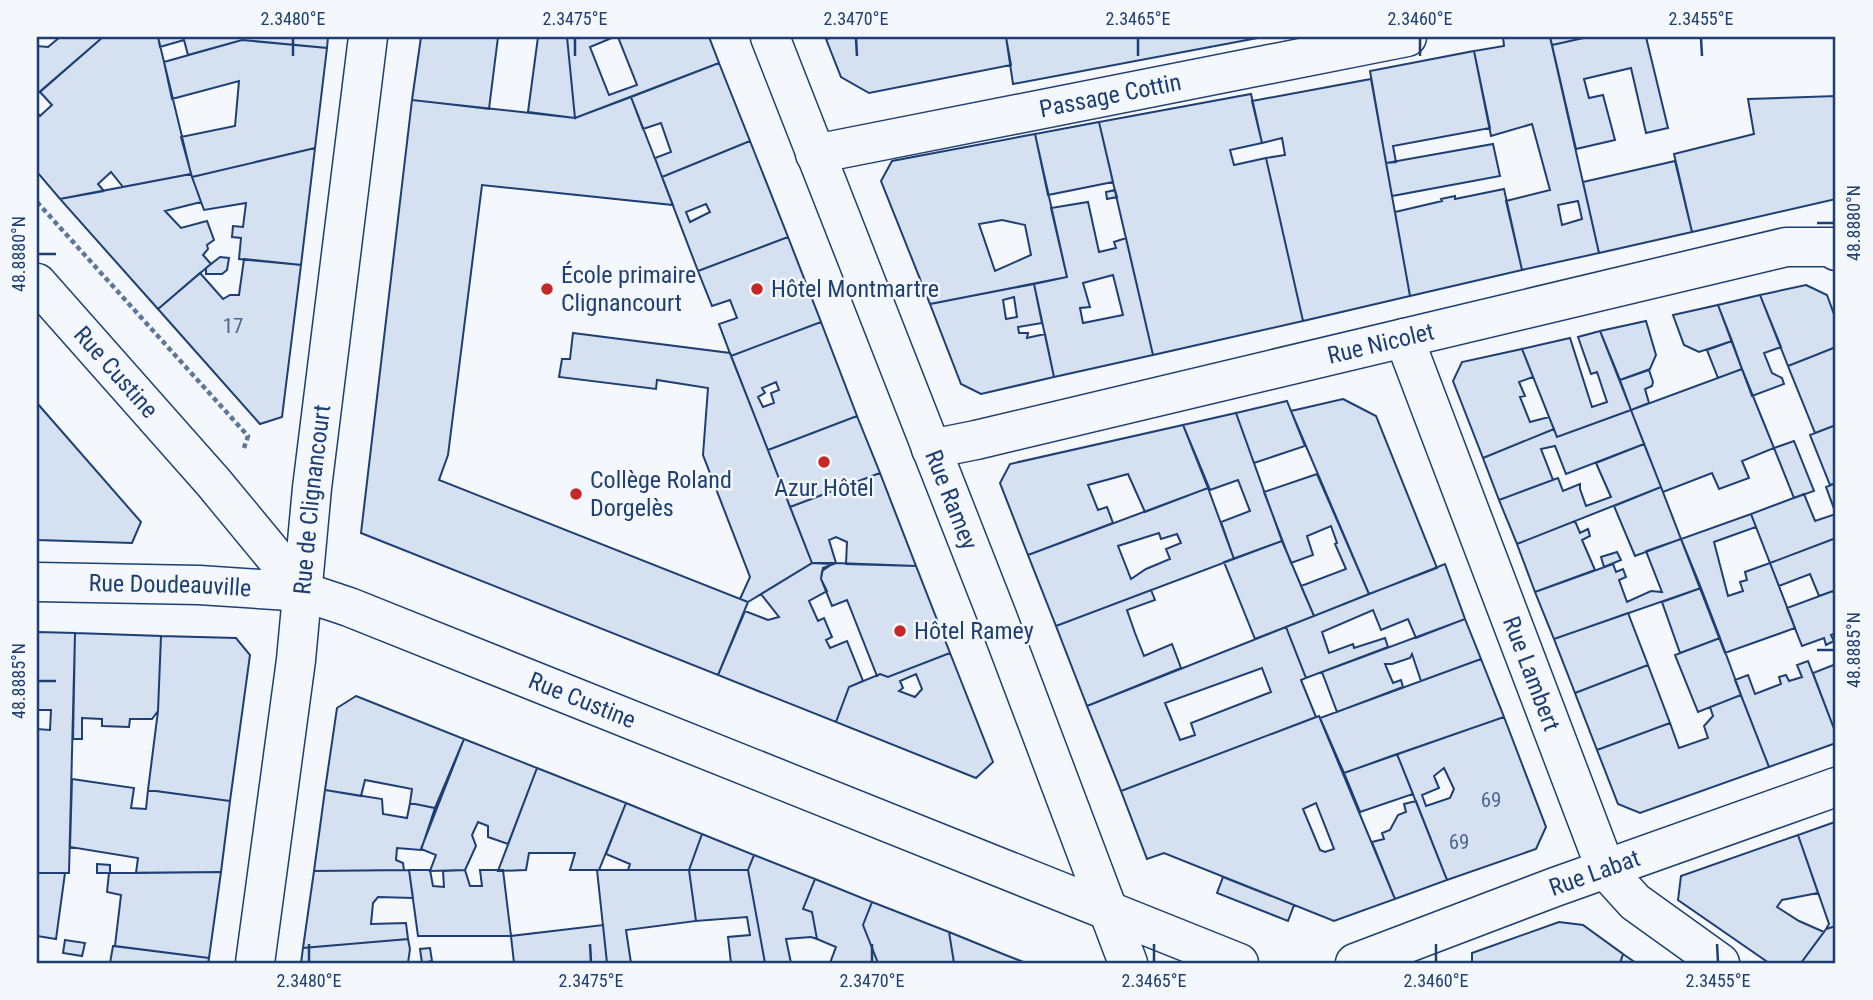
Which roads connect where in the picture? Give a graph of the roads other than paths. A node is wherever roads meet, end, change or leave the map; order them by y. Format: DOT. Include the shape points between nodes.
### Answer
graph roads {
  1 [pos="369,37"];
  2 [pos="770,37"];
  3 [pos="1407,37"];
  4 [pos="1324,44"];
  5 [pos="815,154"];
  6 [pos="1835,249"];
  7 [pos="37,284"];
  8 [pos="1404,338"];
  9 [pos="931,449"];
  10 [pos="37,582"];
  11 [pos="304,592"];
  12 [pos="1836,787"];
  13 [pos="1606,870"];
  14 [pos="1108,912"];
  15 [pos="255,963"];
  16 [pos="1128,963"];
  17 [pos="1239,963"];
  18 [pos="1354,963"];
  19 [pos="1720,963"];
  1 -- 11 [label="street, Rue de Clignancourt" via="312,488"];
  2 -- 5 [label="street, Rue Ramey"];
  3 -- 4 [label="street, Passage Cottin"];
  4 -- 5 [label="street, Passage Cottin"];
  5 -- 9 [label="street, Rue Ramey"];
  6 -- 8 [label="street, Rue Nicolet" via="1786,247"];
  7 -- 11 [label="street, Rue Custine" via="214,482"];
  8 -- 9 [label="street, Rue Nicolet"];
  8 -- 13 [label="street, Rue Lambert"];
  9 -- 14 [label="street, Rue Ramey"];
  10 -- 11 [label="street, Rue Doudeauville"];
  11 -- 14 [label="street, Rue Custine"];
  11 -- 15 [label="street, Rue de Clignancourt"];
  12 -- 13 [label="street, Rue Labat"];
  13 -- 18 [label="street, Rue Labat"];
  13 -- 19 [label="street, Rue Lambert" via="1635,902"];
  14 -- 16 [label="street, Rue Ramey"];
  14 -- 17 [label="street, Rue Custine"];
}
